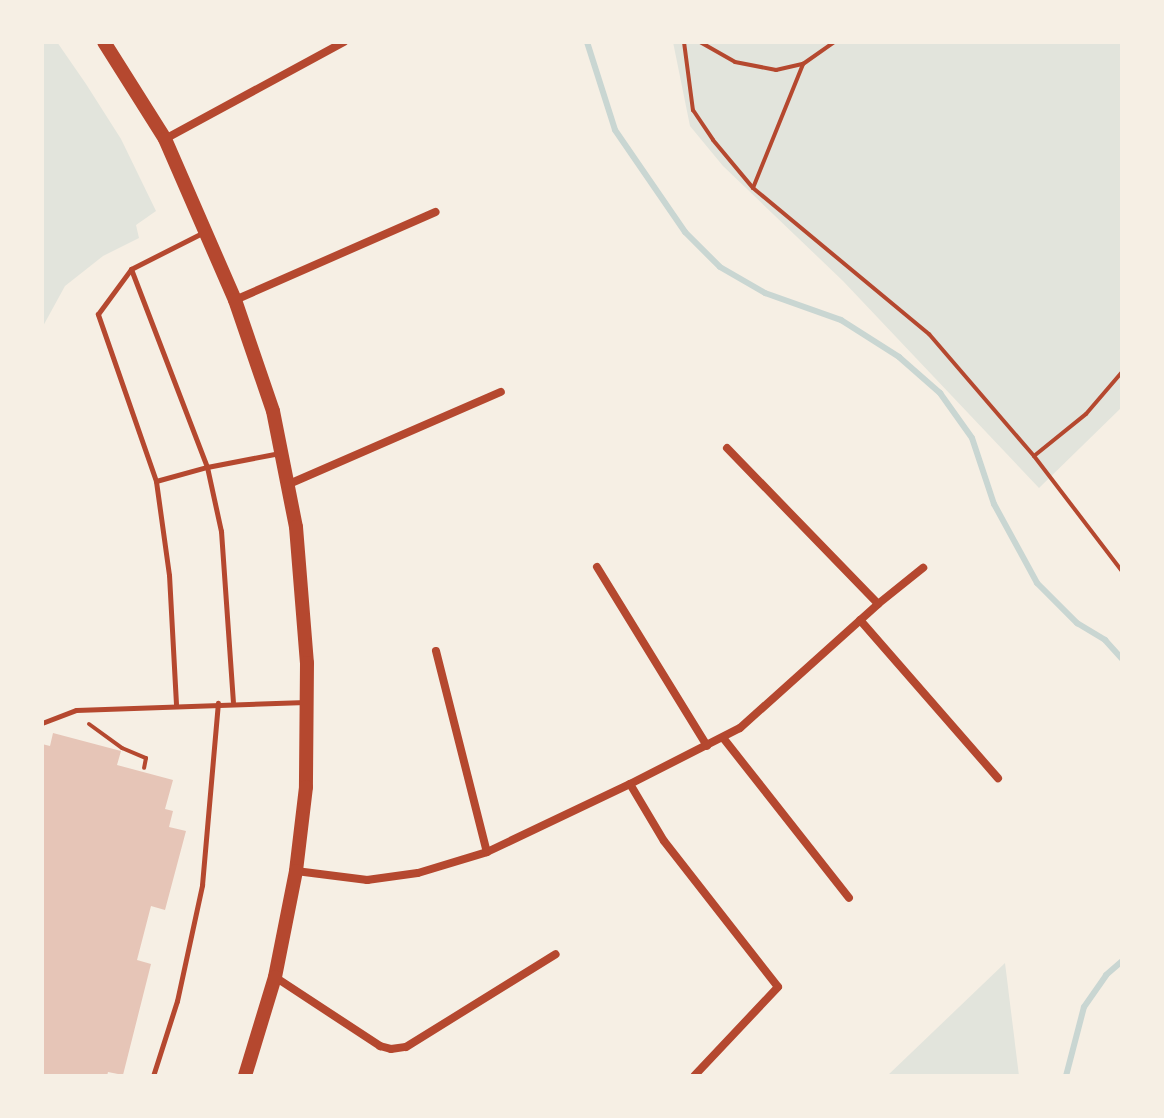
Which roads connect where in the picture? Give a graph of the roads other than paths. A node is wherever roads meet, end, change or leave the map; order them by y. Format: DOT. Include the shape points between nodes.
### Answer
graph roads {
  1 [pos="104,42"];
  2 [pos="344,42"];
  3 [pos="165,139"];
  4 [pos="435,212"];
  5 [pos="207,231"];
  6 [pos="131,269"];
  7 [pos="235,300"];
  8 [pos="501,392"];
  9 [pos="727,448"];
  10 [pos="283,452"];
  11 [pos="207,467"];
  12 [pos="156,481"];
  13 [pos="289,484"];
  14 [pos="597,567"];
  15 [pos="923,568"];
  16 [pos="878,604"];
  17 [pos="860,620"];
  18 [pos="436,651"];
  19 [pos="233,702"];
  20 [pos="308,702"];
  21 [pos="218,703"];
  22 [pos="176,704"];
  23 [pos="42,723"];
  24 [pos="724,739"];
  25 [pos="707,746"];
  26 [pos="998,778"];
  27 [pos="630,784"];
  28 [pos="487,852"];
  29 [pos="296,871"];
  30 [pos="849,898"];
  31 [pos="556,954"];
  32 [pos="275,977"];
  33 [pos="153,1076"];
  34 [pos="245,1076"];
  35 [pos="694,1076"];
  1 -- 3 [label="street"];
  2 -- 3 [label="street"];
  3 -- 5 [label="street"];
  4 -- 7 [label="street"];
  5 -- 6 [label="lane"];
  5 -- 7 [label="street"];
  6 -- 11 [label="lane"];
  6 -- 12 [label="lane" via="98,314"];
  7 -- 10 [label="street"];
  8 -- 13 [label="street"];
  9 -- 16 [label="street"];
  10 -- 11 [label="lane"];
  10 -- 13 [label="street"];
  11 -- 12 [label="lane"];
  11 -- 19 [label="lane" via="221,531"];
  12 -- 22 [label="lane" via="169,575"];
  13 -- 20 [label="street"];
  14 -- 25 [label="street"];
  15 -- 16 [label="street"];
  16 -- 17 [label="street"];
  17 -- 24 [label="street"];
  17 -- 26 [label="street"];
  18 -- 28 [label="street"];
  19 -- 20 [label="lane"];
  19 -- 21 [label="lane"];
  20 -- 29 [label="street" via="306,787"];
  21 -- 22 [label="lane"];
  21 -- 33 [label="lane" via="202,885 177,1001"];
  22 -- 23 [label="lane" via="66,713"];
  24 -- 25 [label="street"];
  24 -- 30 [label="street"];
  25 -- 27 [label="street"];
  27 -- 28 [label="street"];
  27 -- 35 [label="street" via="664,841 778,987"];
  28 -- 29 [label="street" via="381,879"];
  29 -- 32 [label="street"];
  31 -- 32 [label="street" via="406,1047 391,1049"];
  32 -- 34 [label="street"];
}
